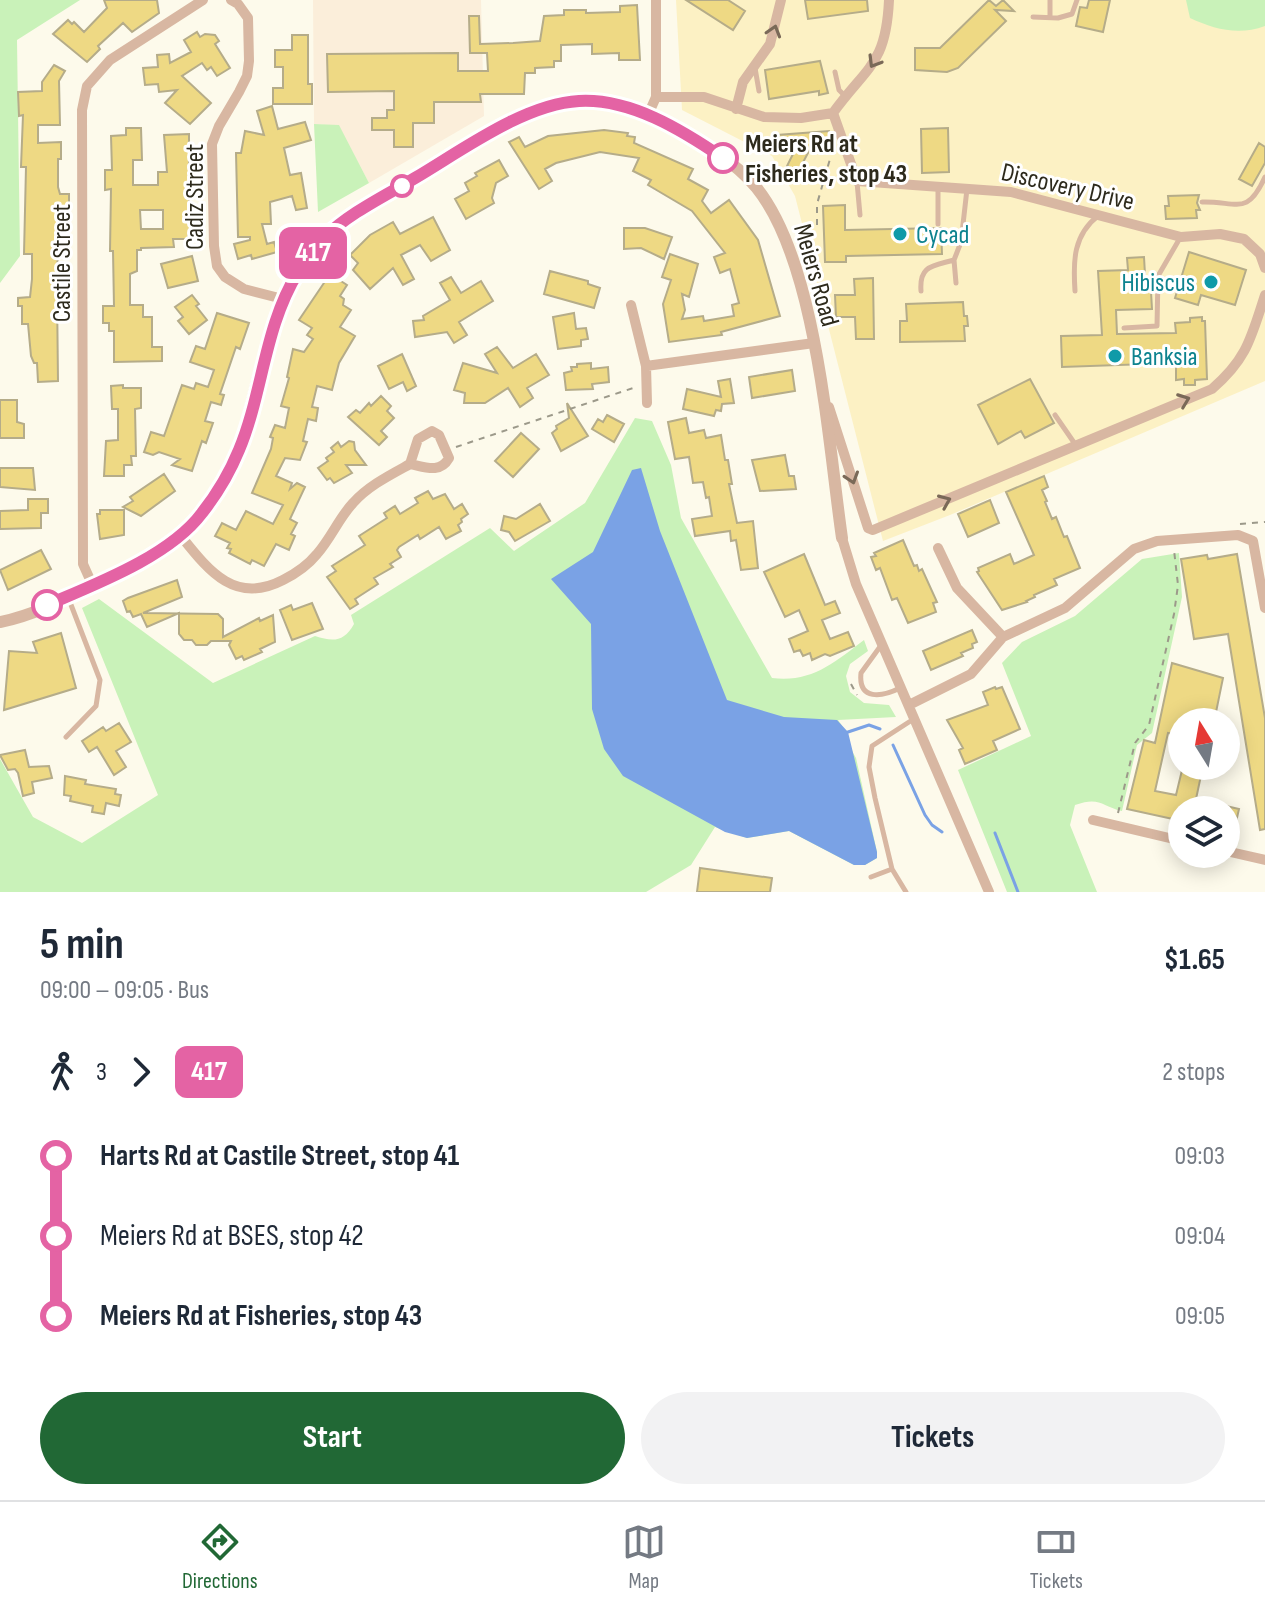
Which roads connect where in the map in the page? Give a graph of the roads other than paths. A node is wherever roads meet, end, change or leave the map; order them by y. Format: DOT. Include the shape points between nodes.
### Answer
graph roads {
  1 [pos="203,0"];
  2 [pos="231,0"];
  3 [pos="247,0"];
  4 [pos="656,0"];
  5 [pos="781,0"];
  6 [pos="889,0"];
  7 [pos="1050,0"];
  8 [pos="1077,0"];
  9 [pos="245,12"];
  10 [pos="1033,17"];
  11 [pos="1050,17"];
  12 [pos="755,67"];
  13 [pos="835,72"];
  14 [pos="759,91"];
  15 [pos="656,97"];
  16 [pos="846,97"];
  17 [pos="736,109"];
  18 [pos="833,113"];
  19 [pos="648,115"];
  20 [pos="1265,177"];
  21 [pos="857,181"];
  22 [pos="938,186"];
  23 [pos="967,188"];
  24 [pos="1202,202"];
  25 [pos="860,215"];
  26 [pos="1100,215"];
  27 [pos="938,224"];
  28 [pos="1181,237"];
  29 [pos="1263,252"];
  30 [pos="954,260"];
  31 [pos="1265,268"];
  32 [pos="956,283"];
  33 [pos="921,291"];
  34 [pos="1075,291"];
  35 [pos="1265,295"];
  36 [pos="283,299"];
  37 [pos="631,305"];
  38 [pos="1124,328"];
  39 [pos="814,343"];
  40 [pos="646,366"];
  41 [pos="819,377"];
  42 [pos="647,403"];
  43 [pos="1055,415"];
  44 [pos="1075,445"];
  45 [pos="410,464"];
  46 [pos="181,536"];
  47 [pos="842,538"];
  48 [pos="938,548"];
  49 [pos="92,584"];
  50 [pos="67,596"];
  51 [pos="1265,608"];
  52 [pos="0,622"];
  53 [pos="1003,637"];
  54 [pos="883,644"];
  55 [pos="901,688"];
  56 [pos="909,705"];
  57 [pos="909,722"];
  58 [pos="66,737"];
  59 [pos="1093,820"];
  60 [pos="1168,838"];
  61 [pos="1240,854"];
  62 [pos="1265,860"];
  63 [pos="892,869"];
  64 [pos="871,877"];
  65 [pos="906,892"];
  66 [pos="989,892"];
  1 -- 49 [label="street, Castile Street" via="110,60 87,86 84,98 83,564"];
  2 -- 9 [label="street"];
  3 -- 9 [label="street"];
  4 -- 15 [label="street"];
  12 -- 5 [label="street, one-way" via="775,33"];
  6 -- 16 [label="street, one-way" via="881,50"];
  7 -- 11 [label="lane"];
  8 -- 11 [label="lane" via="1072,14"];
  9 -- 36 [label="street, Cadiz Street" via="250,38 247,76 212,144 214,246 225,277 244,289"];
  10 -- 11 [label="lane"];
  12 -- 14 [label="lane"];
  12 -- 17 [label="street" via="743,82"];
  13 -- 16 [label="lane"];
  15 -- 17 [label="street" via="704,97"];
  15 -- 19 [label="street"];
  16 -- 18 [label="street"];
  17 -- 18 [label="street" via="764,117"];
  18 -- 21 [label="street"];
  19 -- 36 [label="street, Meiers Road" via="604,101 577,101 507,125 355,214 325,238"];
  19 -- 39 [label="street, Meiers Road" via="701,143 758,189 779,221"];
  20 -- 24 [label="lane" via="1254,199 1242,204"];
  21 -- 22 [label="street, Discovery Drive"];
  21 -- 25 [label="lane"];
  22 -- 23 [label="street, Discovery Drive"];
  22 -- 27 [label="lane"];
  23 -- 26 [label="street, Discovery Drive" via="1011,192"];
  23 -- 30 [label="lane"];
  26 -- 28 [label="street, Discovery Drive"];
  26 -- 34 [label="lane" via="1088,223 1073,255"];
  28 -- 29 [label="street, Discovery Drive" via="1220,234 1244,239"];
  28 -- 38 [label="lane" via="1158,276 1157,326"];
  29 -- 31 [label="street, Discovery Drive"];
  30 -- 32 [label="lane"];
  30 -- 33 [label="lane" via="926,269 920,277"];
  44 -- 35 [label="street, one-way" via="1212,389 1241,360"];
  36 -- 46 [label="street, Meiers Road" via="240,448 203,512"];
  37 -- 40 [label="street"];
  39 -- 40 [label="street"];
  39 -- 41 [label="street, Meiers Road"];
  40 -- 42 [label="street"];
  41 -- 44 [label="street, one-way" via="868,528 873,530"];
  41 -- 47 [label="street, Meiers Road"];
  43 -- 44 [label="lane"];
  45 -- 46 [label="street" via="358,497 303,568 263,589 249,591 225,581"];
  46 -- 49 [label="street, Meiers Road"];
  47 -- 54 [label="street, Meiers Road"];
  48 -- 53 [label="street" via="957,588"];
  49 -- 50 [label="street, Meiers Road"];
  50 -- 52 [label="street, Meiers Road"];
  50 -- 58 [label="lane" via="100,680 96,706"];
  51 -- 53 [label="street" via="1253,541 1238,535 1157,541 1127,553 1065,608"];
  53 -- 56 [label="street" via="971,674"];
  54 -- 55 [label="street, Meiers Road"];
  54 -- 55 [label="lane" via="861,673 862,688 878,696"];
  55 -- 56 [label="street, Meiers Road"];
  56 -- 66 [label="street, Meiers Road"];
  57 -- 63 [label="lane" via="872,746 869,767"];
  59 -- 60 [label="street"];
  61 -- 62 [label="street"];
  63 -- 64 [label="lane"];
  63 -- 65 [label="lane"];
}
